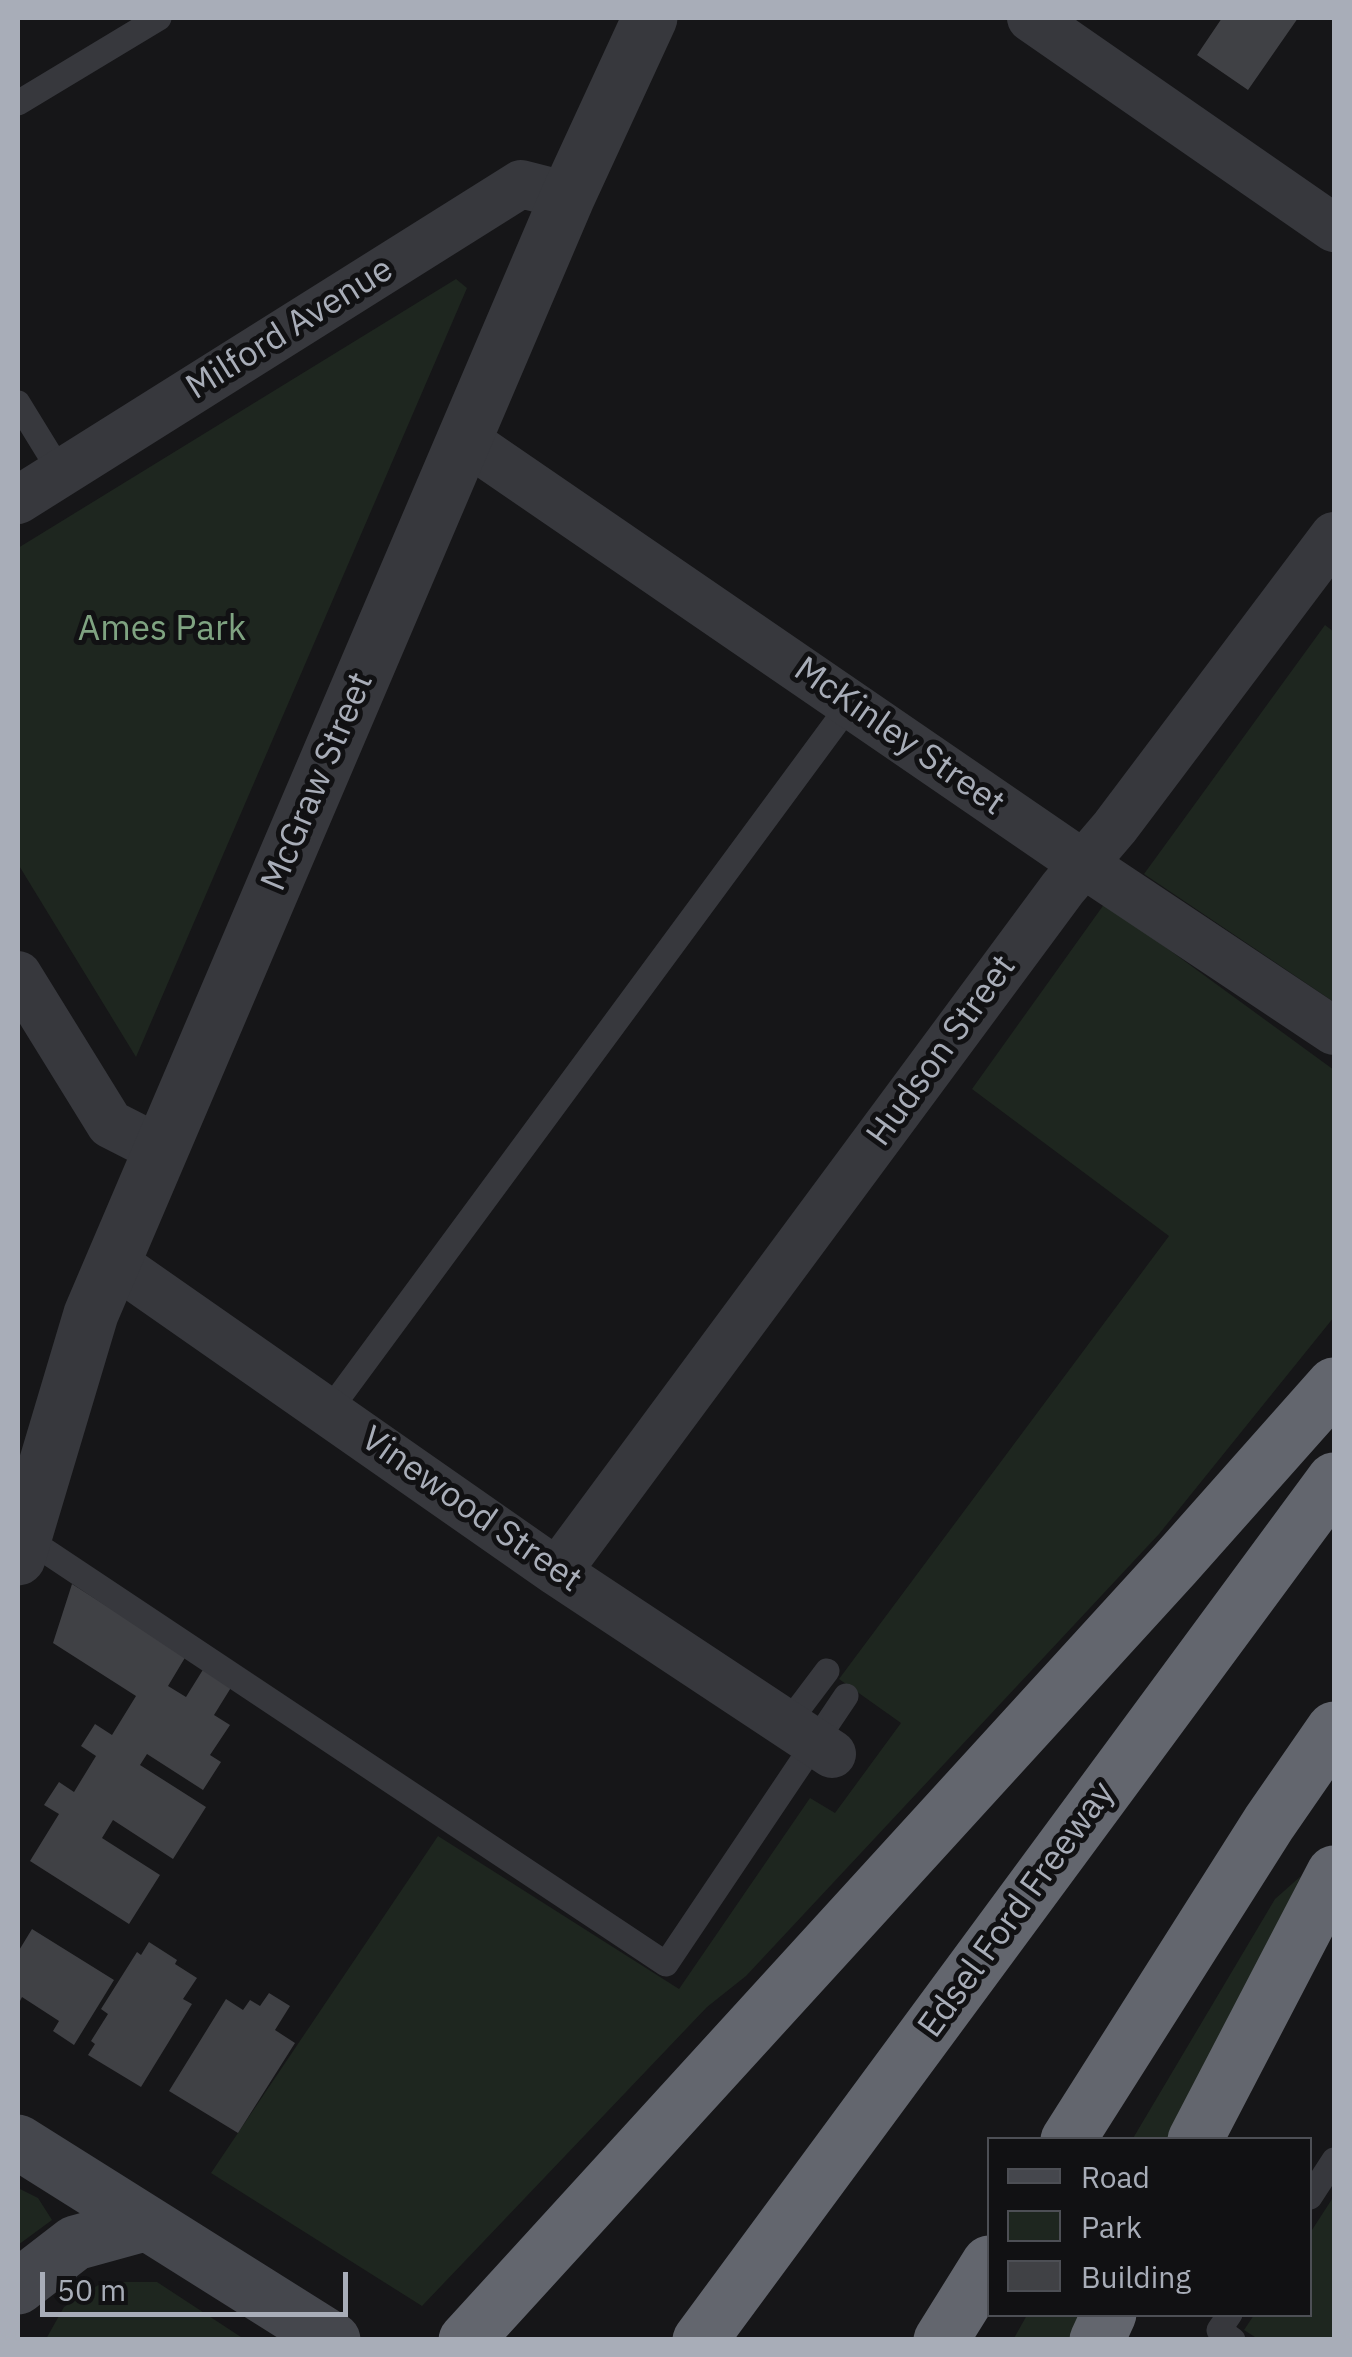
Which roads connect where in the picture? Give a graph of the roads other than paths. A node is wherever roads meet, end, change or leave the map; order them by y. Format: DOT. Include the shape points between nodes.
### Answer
graph roads {
  1 [pos="159,18"];
  2 [pos="650,18"];
  3 [pos="1031,18"];
  4 [pos="18,103"];
  5 [pos="568,196"];
  6 [pos="1334,228"];
  7 [pos="18,404"];
  8 [pos="465,440"];
  9 [pos="60,473"];
  10 [pos="18,500"];
  11 [pos="1334,536"];
  12 [pos="850,704"];
  13 [pos="1082,863"];
  14 [pos="18,975"];
  15 [pos="1334,1030"];
  16 [pos="161,1150"];
  17 [pos="113,1262"];
  18 [pos="1334,1385"];
  19 [pos="328,1412"];
  20 [pos="1334,1480"];
  21 [pos="24,1519"];
  22 [pos="557,1572"];
  23 [pos="827,1671"];
  24 [pos="846,1696"];
  25 [pos="1334,1729"];
  26 [pos="812,1740"];
  27 [pos="1334,1873"];
  28 [pos="1070,2137"];
  29 [pos="1197,2137"];
  30 [pos="18,2142"];
  31 [pos="1334,2160"];
  32 [pos="1312,2194"];
  33 [pos="144,2224"];
  34 [pos="987,2269"];
  35 [pos="18,2287"];
  36 [pos="1228,2317"];
  37 [pos="333,2340"];
  38 [pos="466,2340"];
  39 [pos="700,2340"];
  40 [pos="941,2340"];
  41 [pos="1233,2340"];
  1 -- 4 [label="lane"];
  2 -- 5 [label="street, McGraw Street"];
  3 -- 6 [label="street"];
  5 -- 8 [label="street, McGraw Street"];
  5 -- 9 [label="street, Milford Avenue" via="522,184"];
  7 -- 9 [label="lane"];
  8 -- 12 [label="street, McKinley Street"];
  8 -- 16 [label="street, McGraw Street"];
  9 -- 10 [label="street, Milford Avenue"];
  11 -- 13 [label="street, Hudson Street"];
  12 -- 13 [label="street, McKinley Street"];
  12 -- 19 [label="lane"];
  13 -- 15 [label="street, McKinley Street"];
  13 -- 22 [label="street, Hudson Street"];
  14 -- 16 [label="street" via="110,1124"];
  16 -- 17 [label="street, McGraw Street"];
  17 -- 19 [label="street, Vinewood Street"];
  17 -- 21 [label="street, McGraw Street"];
  18 -- 38 [label="highway"];
  19 -- 22 [label="street, Vinewood Street"];
  20 -- 39 [label="highway, Edsel Ford Freeway"];
  21 -- 26 [label="lane" via="666,1964"];
  22 -- 26 [label="street, Vinewood Street"];
  23 -- 26 [label="lane"];
  24 -- 26 [label="lane"];
  25 -- 28 [label="highway"];
  27 -- 29 [label="highway"];
  30 -- 33 [label="main road"];
  31 -- 32 [label="lane"];
  33 -- 35 [label="main road" via="76,2243"];
  33 -- 37 [label="main road"];
  34 -- 40 [label="highway"];
  36 -- 41 [label="lane" via="1219,2330"];
}
